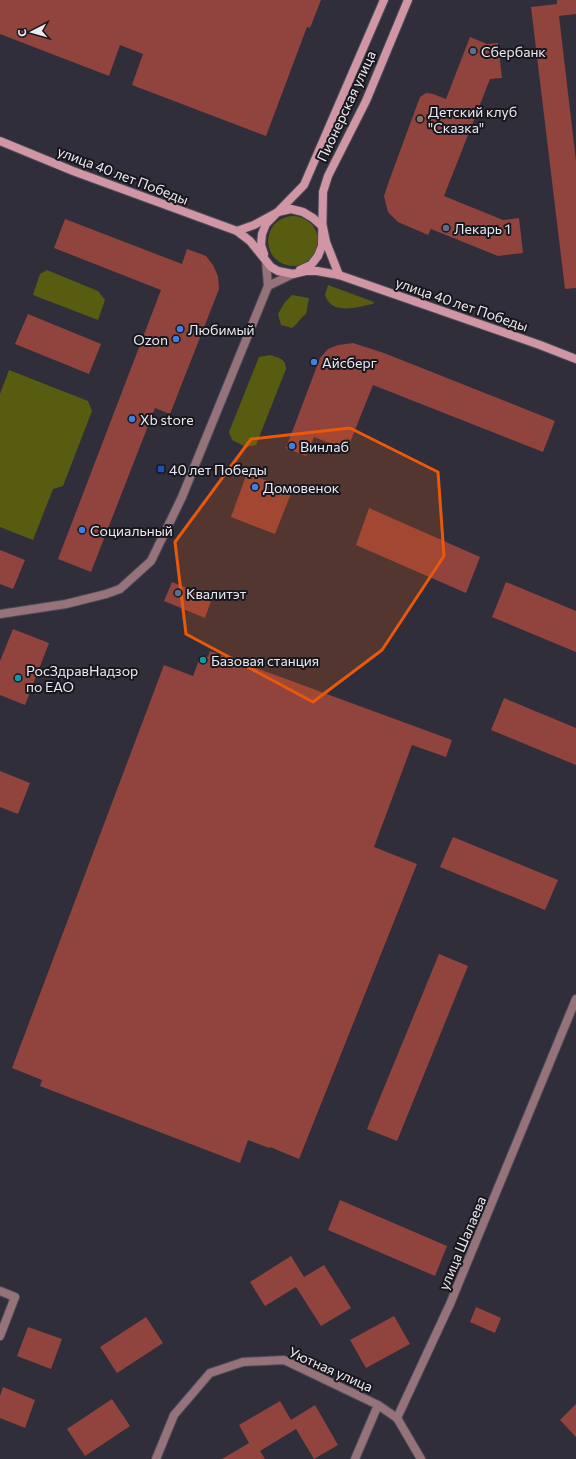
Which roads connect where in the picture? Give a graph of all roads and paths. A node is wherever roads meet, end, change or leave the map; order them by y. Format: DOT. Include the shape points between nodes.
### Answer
graph roads {
  1 [pos="384,0"];
  2 [pos="408,0"];
  3 [pos="0,141"];
  4 [pos="278,212"];
  5 [pos="323,227"];
  6 [pos="238,231"];
  7 [pos="266,261"];
  8 [pos="292,274"];
  9 [pos="339,275"];
  10 [pos="268,286"];
  11 [pos="576,359"];
  12 [pos="0,614"];
  13 [pos="576,998"];
  14 [pos="0,1291"];
  15 [pos="0,1336"];
  16 [pos="378,1405"];
  17 [pos="397,1418"];
  18 [pos="156,1459"];
  19 [pos="354,1459"];
  20 [pos="421,1459"];
  1 -- 4 [label="main road, Пионерская улица" via="304,185"];
  2 -- 5 [label="main road, Пионерская улица" via="366,101 328,176 323,192"];
  3 -- 6 [label="main road, улица 40 лет Победы" via="73,171"];
  4 -- 5 [label="main road" via="291,209 303,212"];
  4 -- 6 [label="main road"];
  4 -- 7 [label="main road" via="266,224 262,234 261,245"];
  5 -- 8 [label="main road" via="322,246 318,256 311,265"];
  5 -- 9 [label="main road"];
  6 -- 7 [label="main road"];
  7 -- 8 [label="main road" via="270,267"];
  7 -- 10 [label="street"];
  8 -- 9 [label="main road, улица 40 лет Победы" via="317,271"];
  8 -- 10 [label="street"];
  9 -- 11 [label="main road, улица 40 лет Победы"];
  10 -- 12 [label="street" via="182,497 151,561 120,589 106,594 66,604"];
  13 -- 17 [label="street, улица Шалаева" via="450,1304"];
  14 -- 15 [label="street" via="15,1297"];
  16 -- 17 [label="street"];
  16 -- 18 [label="street, Уютная улица" via="284,1360 243,1362 210,1373 174,1415"];
  16 -- 19 [label="street"];
  17 -- 20 [label="street"];
}
